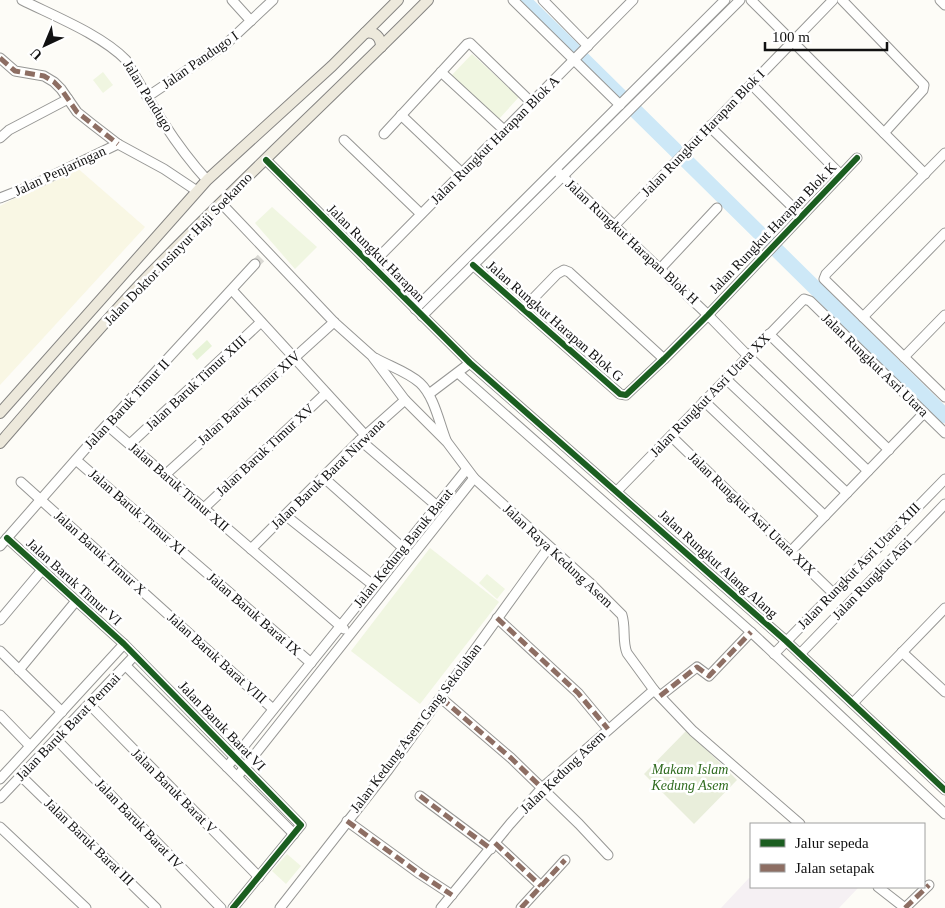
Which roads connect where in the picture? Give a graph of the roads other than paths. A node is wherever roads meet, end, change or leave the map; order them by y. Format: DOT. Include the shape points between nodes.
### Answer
graph roads {
  1 [pos="22,0"];
  2 [pos="232,0"];
  3 [pos="273,0"];
  4 [pos="398,0"];
  5 [pos="428,0"];
  6 [pos="513,0"];
  7 [pos="543,0"];
  8 [pos="726,0"];
  9 [pos="740,0"];
  10 [pos="750,0"];
  11 [pos="833,0"];
  12 [pos="842,0"];
  13 [pos="940,0"];
  14 [pos="630,1"];
  15 [pos="945,5"];
  16 [pos="388,10"];
  17 [pos="251,20"];
  18 [pos="404,24"];
  19 [pos="365,33"];
  20 [pos="792,41"];
  21 [pos="381,47"];
  22 [pos="586,48"];
  23 [pos="0,58"];
  24 [pos="575,58"];
  25 [pos="441,72"];
  26 [pos="750,84"];
  27 [pos="147,97"];
  28 [pos="68,99"];
  29 [pos="624,101"];
  30 [pos="532,103"];
  31 [pos="402,115"];
  32 [pos="709,126"];
  33 [pos="504,130"];
  34 [pos="884,133"];
  35 [pos="384,134"];
  36 [pos="0,138"];
  37 [pos="344,140"];
  38 [pos="118,144"];
  39 [pos="945,153"];
  40 [pos="857,158"];
  41 [pos="266,160"];
  42 [pos="555,170"];
  43 [pos="462,173"];
  44 [pos="925,174"];
  45 [pos="841,175"];
  46 [pos="563,177"];
  47 [pos="207,180"];
  48 [pos="197,191"];
  49 [pos="0,198"];
  50 [pos="221,203"];
  51 [pos="717,208"];
  52 [pos="421,214"];
  53 [pos="802,216"];
  54 [pos="614,226"];
  55 [pos="945,233"];
  56 [pos="261,258"];
  57 [pos="371,265"];
  58 [pos="473,266"];
  59 [pos="660,269"];
  60 [pos="232,290"];
  61 [pos="804,299"];
  62 [pos="415,309"];
  63 [pos="523,309"];
  64 [pos="708,315"];
  65 [pos="945,315"];
  66 [pos="422,316"];
  67 [pos="863,317"];
  68 [pos="261,322"];
  69 [pos="334,322"];
  70 [pos="769,334"];
  71 [pos="65,340"];
  72 [pos="80,352"];
  73 [pos="372,356"];
  74 [pos="748,356"];
  75 [pos="904,357"];
  76 [pos="294,358"];
  77 [pos="664,360"];
  78 [pos="45,363"];
  79 [pos="470,363"];
  80 [pos="458,373"];
  81 [pos="60,375"];
  82 [pos="726,379"];
  83 [pos="326,393"];
  84 [pos="429,394"];
  85 [pos="944,395"];
  86 [pos="404,400"];
  87 [pos="704,402"];
  88 [pos="0,413"];
  89 [pos="924,413"];
  90 [pos="107,425"];
  91 [pos="945,433"];
  92 [pos="671,436"];
  93 [pos="363,438"];
  94 [pos="447,442"];
  95 [pos="0,443"];
  96 [pos="130,444"];
  97 [pos="889,450"];
  98 [pos="76,460"];
  99 [pos="466,470"];
  100 [pos="868,472"];
  101 [pos="165,475"];
  102 [pos="323,477"];
  103 [pos="474,478"];
  104 [pos="945,479"];
  105 [pos="21,482"];
  106 [pos="617,491"];
  107 [pos="847,493"];
  108 [pos="40,500"];
  109 [pos="945,504"];
  110 [pos="436,506"];
  111 [pos="204,508"];
  112 [pos="285,515"];
  113 [pos="825,516"];
  114 [pos="7,538"];
  115 [pos="0,546"];
  116 [pos="549,547"];
  117 [pos="878,547"];
  118 [pos="403,548"];
  119 [pos="251,549"];
  120 [pos="791,551"];
  121 [pos="891,560"];
  122 [pos="197,565"];
  123 [pos="42,570"];
  124 [pos="373,585"];
  125 [pos="833,593"];
  126 [pos="76,601"];
  127 [pos="160,606"];
  128 [pos="945,608"];
  129 [pos="497,618"];
  130 [pos="0,620"];
  131 [pos="340,626"];
  132 [pos="750,632"];
  133 [pos="350,635"];
  134 [pos="786,641"];
  135 [pos="124,644"];
  136 [pos="0,651"];
  137 [pos="902,652"];
  138 [pos="774,654"];
  139 [pos="800,654"];
  140 [pos="135,655"];
  141 [pos="311,663"];
  142 [pos="126,666"];
  143 [pos="19,670"];
  144 [pos="945,692"];
  145 [pos="657,693"];
  146 [pos="441,698"];
  147 [pos="853,703"];
  148 [pos="89,704"];
  149 [pos="273,710"];
  150 [pos="62,712"];
  151 [pos="0,715"];
  152 [pos="608,729"];
  153 [pos="56,739"];
  154 [pos="30,746"];
  155 [pos="235,757"];
  156 [pos="227,767"];
  157 [pos="245,767"];
  158 [pos="2,774"];
  159 [pos="21,776"];
  160 [pos="237,777"];
  161 [pos="542,788"];
  162 [pos="945,790"];
  163 [pos="420,796"];
  164 [pos="0,798"];
  165 [pos="945,814"];
  166 [pos="347,821"];
  167 [pos="799,823"];
  168 [pos="0,827"];
  169 [pos="294,834"];
  170 [pos="493,846"];
  171 [pos="608,855"];
  172 [pos="565,860"];
  173 [pos="259,877"];
  174 [pos="929,885"];
  175 [pos="541,886"];
  176 [pos="879,888"];
  177 [pos="452,895"];
  178 [pos="86,908"];
  179 [pos="156,908"];
  180 [pos="221,908"];
  181 [pos="233,908"];
  182 [pos="280,908"];
  183 [pos="441,908"];
  184 [pos="521,908"];
  185 [pos="905,908"];
  1 -- 27 [label="street, Jalan Pandugo" via="119,52"];
  2 -- 17 [label="street"];
  3 -- 17 [label="street, Jalan Pandugo I"];
  4 -- 16 [label="main road, Jalan Doktor Insinyur Haji Soekarno"];
  5 -- 18 [label="main road, Jalan Doktor Insinyur Haji Soekarno"];
  6 -- 24 [label="street"];
  7 -- 22 [label="street"];
  8 -- 29 [label="street, Jalan Rungkut Harapan"];
  9 -- 46 [label="street, Jalan Rungkut Harapan"];
  10 -- 20 [label="street"];
  11 -- 20 [label="street, Jalan Rungkut Harapan Blok I"];
  12 -- 34 [label="street" via="924,85"];
  13 -- 15 [label="street"];
  14 -- 22 [label="street, Jalan Rungkut Harapan Blok A"];
  16 -- 18 [label="main road" via="393,23"];
  16 -- 19 [label="main road, Jalan Doktor Insinyur Haji Soekarno"];
  17 -- 27 [label="street, Jalan Pandugo I" via="226,44"];
  18 -- 21 [label="main road, Jalan Doktor Insinyur Haji Soekarno"];
  19 -- 21 [label="main road" via="378,36"];
  19 -- 47 [label="main road, Jalan Doktor Insinyur Haji Soekarno"];
  20 -- 26 [label="street, Jalan Rungkut Harapan Blok I"];
  20 -- 34 [label="street"];
  21 -- 41 [label="main road, Jalan Doktor Insinyur Haji Soekarno"];
  22 -- 24 [label="street, Jalan Rungkut Harapan Blok A"];
  23 -- 28 [label="street" via="15,71 44,76 54,82"];
  24 -- 29 [label="street"];
  24 -- 30 [label="street, Jalan Rungkut Harapan Blok A"];
  25 -- 30 [label="street" via="470,43"];
  25 -- 31 [label="street"];
  25 -- 33 [label="street"];
  26 -- 32 [label="street, Jalan Rungkut Harapan Blok I"];
  26 -- 45 [label="street, Jalan Rungkut Harapan Blok K"];
  27 -- 47 [label="street, Jalan Pandugo" via="159,118"];
  28 -- 36 [label="street"];
  28 -- 38 [label="street" via="77,112"];
  29 -- 42 [label="street, Jalan Rungkut Harapan"];
  30 -- 33 [label="street, Jalan Rungkut Harapan Blok A"];
  31 -- 35 [label="street"];
  31 -- 43 [label="street"];
  32 -- 53 [label="street"];
  32 -- 54 [label="street, Jalan Rungkut Harapan Blok I"];
  33 -- 43 [label="street, Jalan Rungkut Harapan Blok A"];
  34 -- 44 [label="street"];
  37 -- 52 [label="street"];
  38 -- 48 [label="street, Jalan Penjaringan"];
  38 -- 49 [label="street, Jalan Penjaringan"];
  39 -- 44 [label="street"];
  40 -- 45 [label="street, Jalan Rungkut Harapan Blok K"];
  41 -- 50 [label="main road, Jalan Doktor Insinyur Haji Soekarno"];
  41 -- 57 [label="street, Jalan Rungkut Harapan"];
  42 -- 46 [label="street, Jalan Rungkut Harapan Blok H"];
  42 -- 62 [label="street, Jalan Rungkut Harapan"];
  43 -- 52 [label="street, Jalan Rungkut Harapan Blok A"];
  44 -- 67 [label="street, Jalan Rungkut Asri Utara" via="826,274 824,279"];
  45 -- 53 [label="street, Jalan Rungkut Harapan Blok K"];
  46 -- 54 [label="street, Jalan Rungkut Harapan Blok H"];
  46 -- 58 [label="street, Jalan Rungkut Harapan"];
  47 -- 48 [label="main road, Jalan Doktor Insinyur Haji Soekarno"];
  48 -- 71 [label="main road, Jalan Doktor Insinyur Haji Soekarno"];
  50 -- 56 [label="street, Jalan Raya Kedung Asem"];
  50 -- 72 [label="main road, Jalan Doktor Insinyur Haji Soekarno" via="147,277"];
  51 -- 59 [label="street"];
  52 -- 57 [label="street, Jalan Rungkut Harapan Blok A"];
  53 -- 64 [label="street, Jalan Rungkut Harapan Blok K"];
  54 -- 59 [label="street, Jalan Rungkut Harapan Blok H"];
  55 -- 67 [label="street"];
  56 -- 60 [label="street, Jalan Baruk Timur II"];
  56 -- 69 [label="street, Jalan Raya Kedung Asem"];
  57 -- 62 [label="street, Jalan Rungkut Harapan"];
  58 -- 63 [label="street, Jalan Rungkut Harapan Blok G"];
  58 -- 66 [label="street, Jalan Rungkut Harapan"];
  59 -- 64 [label="street, Jalan Rungkut Harapan Blok H"];
  60 -- 68 [label="street"];
  60 -- 90 [label="street, Jalan Baruk Timur II"];
  61 -- 70 [label="street, Jalan Rungkut Asri Utara XX"];
  61 -- 89 [label="street, Jalan Rungkut Asri Utara" via="810,301"];
  62 -- 66 [label="street, Jalan Rungkut Harapan"];
  63 -- 77 [label="street, Jalan Rungkut Harapan Blok G" via="623,396"];
  63 -- 77 [label="street" via="564,270"];
  64 -- 74 [label="street, Jalan Rungkut Harapan Blok H"];
  64 -- 77 [label="street, Jalan Rungkut Harapan Blok G"];
  65 -- 75 [label="street"];
  66 -- 79 [label="street, Jalan Rungkut Harapan"];
  67 -- 75 [label="street, Jalan Rungkut Asri Utara"];
  68 -- 76 [label="street"];
  68 -- 96 [label="street, Jalan Baruk Timur XIII"];
  69 -- 73 [label="street, Jalan Raya Kedung Asem"];
  69 -- 76 [label="street, Jalan Baruk Timur XIV"];
  70 -- 74 [label="street, Jalan Rungkut Asri Utara XX"];
  70 -- 97 [label="street"];
  71 -- 72 [label="main road" via="64,345 70,353"];
  71 -- 78 [label="main road, Jalan Doktor Insinyur Haji Soekarno"];
  72 -- 81 [label="main road, Jalan Doktor Insinyur Haji Soekarno"];
  73 -- 84 [label="street, Jalan Raya Kedung Asem" via="414,378"];
  73 -- 86 [label="street, Jalan Raya Kedung Asem"];
  74 -- 82 [label="street, Jalan Rungkut Asri Utara XX"];
  74 -- 100 [label="street, Jalan Rungkut Harapan Blok H"];
  75 -- 85 [label="street, Jalan Rungkut Asri Utara"];
  76 -- 83 [label="street"];
  76 -- 101 [label="street, Jalan Baruk Timur XIV"];
  78 -- 81 [label="main road" via="56,365"];
  78 -- 88 [label="main road, Jalan Doktor Insinyur Haji Soekarno"];
  79 -- 80 [label="street"];
  79 -- 106 [label="street, Jalan Rungkut Alang Alang"];
  80 -- 84 [label="street"];
  80 -- 132 [label="street, Jalan Rungkut Alang Alang"];
  81 -- 95 [label="main road, Jalan Doktor Insinyur Haji Soekarno"];
  82 -- 87 [label="street, Jalan Rungkut Asri Utara XX"];
  82 -- 107 [label="street"];
  83 -- 93 [label="street"];
  83 -- 111 [label="street, Jalan Baruk Timur XV"];
  84 -- 94 [label="street, Jalan Raya Kedung Asem"];
  86 -- 93 [label="street, Jalan Baruk Barat Nirwana"];
  86 -- 94 [label="street, Jalan Raya Kedung Asem"];
  87 -- 92 [label="street, Jalan Rungkut Asri Utara XX"];
  87 -- 113 [label="street"];
  89 -- 91 [label="street, Jalan Rungkut Asri Utara"];
  89 -- 97 [label="street"];
  90 -- 96 [label="street, Jalan Baruk Timur XII"];
  90 -- 98 [label="street, Jalan Baruk Timur II"];
  92 -- 106 [label="street, Jalan Rungkut Asri Utara XX"];
  92 -- 120 [label="street, Jalan Rungkut Asri Utara XIX"];
  93 -- 102 [label="street, Jalan Baruk Barat Nirwana"];
  93 -- 110 [label="street"];
  94 -- 99 [label="street, Jalan Raya Kedung Asem"];
  96 -- 101 [label="street, Jalan Baruk Timur XII"];
  97 -- 100 [label="street"];
  98 -- 108 [label="street, Jalan Baruk Timur II"];
  98 -- 122 [label="street, Jalan Baruk Timur XI"];
  99 -- 103 [label="street, Jalan Raya Kedung Asem"];
  99 -- 110 [label="street, Jalan Kedung Baruk Barat"];
  100 -- 107 [label="street"];
  101 -- 111 [label="street, Jalan Baruk Timur XII"];
  102 -- 112 [label="street, Jalan Baruk Barat Nirwana"];
  102 -- 118 [label="street"];
  103 -- 116 [label="street, Jalan Raya Kedung Asem"];
  103 -- 133 [label="street, Jalan Kedung Baruk Barat"];
  104 -- 117 [label="street, Jalan Rungkut Asri Utara XIII"];
  105 -- 108 [label="street"];
  106 -- 134 [label="street, Jalan Rungkut Alang Alang"];
  107 -- 113 [label="street"];
  108 -- 114 [label="street, Jalan Baruk Timur II"];
  108 -- 127 [label="street, Jalan Baruk Timur X"];
  109 -- 121 [label="street, Jalan Rungkut Asri"];
  110 -- 118 [label="street, Jalan Kedung Baruk Barat"];
  111 -- 119 [label="street, Jalan Baruk Timur XII"];
  112 -- 119 [label="street, Jalan Baruk Barat Nirwana"];
  112 -- 124 [label="street"];
  113 -- 120 [label="street"];
  114 -- 115 [label="street, Jalan Baruk Timur II"];
  114 -- 123 [label="street, Jalan Baruk Timur VI"];
  116 -- 129 [label="street, Jalan Kedung Asem Gang Sekolahan"];
  116 -- 145 [label="street, Jalan Raya Kedung Asem" via="622,615 624,647"];
  117 -- 121 [label="street"];
  117 -- 125 [label="street, Jalan Rungkut Asri Utara XIII"];
  118 -- 124 [label="street, Jalan Kedung Baruk Barat"];
  119 -- 131 [label="street, Jalan Baruk Timur XII"];
  120 -- 125 [label="street, Jalan Rungkut Asri Utara XIX"];
  121 -- 139 [label="street, Jalan Rungkut Asri"];
  122 -- 141 [label="street, Jalan Baruk Barat IX"];
  123 -- 126 [label="street, Jalan Baruk Timur VI"];
  123 -- 130 [label="street"];
  124 -- 131 [label="street, Jalan Kedung Baruk Barat"];
  125 -- 134 [label="street, Jalan Rungkut Asri Utara XIII"];
  126 -- 135 [label="street, Jalan Baruk Timur VI"];
  126 -- 143 [label="street"];
  127 -- 149 [label="street, Jalan Baruk Barat VIII"];
  128 -- 137 [label="street"];
  129 -- 146 [label="street, Jalan Kedung Asem Gang Sekolahan"];
  129 -- 152 [label="street" via="578,693"];
  131 -- 133 [label="street"];
  131 -- 141 [label="street, Jalan Kedung Baruk Barat"];
  132 -- 138 [label="street, Jalan Rungkut Alang Alang"];
  132 -- 145 [label="street, Jalan Kedung Asem" via="709,676 697,667"];
  133 -- 157 [label="street, Jalan Kedung Baruk Barat"];
  134 -- 138 [label="street, Jalan Rungkut Asri Utara XIII"];
  134 -- 139 [label="street, Jalan Rungkut Alang Alang"];
  135 -- 140 [label="street, Jalan Baruk Barat VI"];
  135 -- 150 [label="street, Jalan Baruk Barat Permai"];
  136 -- 143 [label="street"];
  137 -- 144 [label="street"];
  137 -- 147 [label="street"];
  138 -- 165 [label="street, Jalan Rungkut Alang Alang"];
  139 -- 147 [label="street, Jalan Rungkut Alang Alang"];
  140 -- 142 [label="street, Jalan Baruk Barat Permai"];
  140 -- 155 [label="street, Jalan Baruk Barat VI"];
  141 -- 149 [label="street, Jalan Kedung Baruk Barat"];
  142 -- 148 [label="street, Jalan Baruk Barat Permai"];
  142 -- 156 [label="street, Jalan Baruk Barat VI"];
  143 -- 150 [label="street"];
  145 -- 152 [label="street, Jalan Kedung Asem"];
  145 -- 167 [label="street, Jalan Raya Kedung Asem" via="706,744"];
  146 -- 161 [label="street"];
  146 -- 166 [label="street, Jalan Kedung Asem Gang Sekolahan"];
  147 -- 162 [label="street, Jalan Rungkut Alang Alang"];
  148 -- 153 [label="street, Jalan Baruk Barat Permai"];
  148 -- 173 [label="street, Jalan Baruk Barat V"];
  149 -- 155 [label="street, Jalan Kedung Baruk Barat"];
  150 -- 154 [label="street, Jalan Baruk Barat Permai"];
  151 -- 154 [label="street"];
  152 -- 161 [label="street, Jalan Kedung Asem"];
  153 -- 159 [label="street, Jalan Baruk Barat Permai"];
  153 -- 180 [label="street, Jalan Baruk Barat IV"];
  154 -- 158 [label="street, Jalan Baruk Barat Permai"];
  155 -- 156 [label="street, Jalan Kedung Baruk Barat"];
  155 -- 157 [label="street, Jalan Baruk Barat VI"];
  156 -- 160 [label="street, Jalan Baruk Barat VI"];
  157 -- 160 [label="street, Jalan Kedung Baruk Barat"];
  157 -- 169 [label="street, Jalan Baruk Barat VI" via="301,825"];
  159 -- 164 [label="street, Jalan Baruk Barat Permai"];
  159 -- 179 [label="street, Jalan Baruk Barat III"];
  160 -- 169 [label="street, Jalan Baruk Barat VI"];
  161 -- 170 [label="street, Jalan Kedung Asem"];
  161 -- 171 [label="street"];
  163 -- 170 [label="street"];
  166 -- 177 [label="street"];
  166 -- 182 [label="street, Jalan Kedung Asem Gang Sekolahan"];
  168 -- 178 [label="street"];
  169 -- 173 [label="street"];
  170 -- 175 [label="street"];
  170 -- 177 [label="street, Jalan Kedung Asem"];
  172 -- 175 [label="street"];
  173 -- 181 [label="street"];
  174 -- 185 [label="street"];
  175 -- 184 [label="street"];
  176 -- 185 [label="street"];
  177 -- 183 [label="street, Jalan Kedung Asem"];
}
